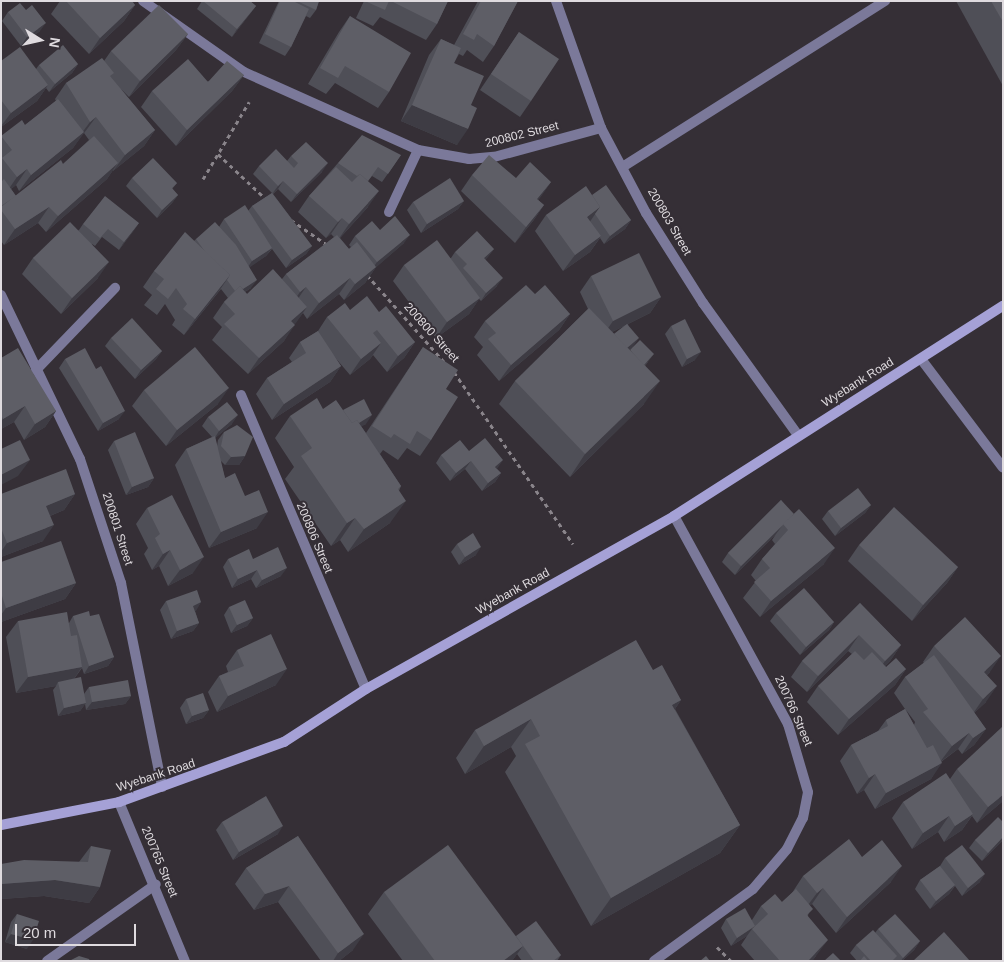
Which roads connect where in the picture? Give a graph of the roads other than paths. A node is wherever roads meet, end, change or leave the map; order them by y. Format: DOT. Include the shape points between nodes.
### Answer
graph roads {
  1 [pos="143,1"];
  2 [pos="556,1"];
  3 [pos="885,1"];
  4 [pos="601,128"];
  5 [pos="418,150"];
  6 [pos="624,166"];
  7 [pos="389,212"];
  8 [pos="115,288"];
  9 [pos="1,295"];
  10 [pos="1003,306"];
  11 [pos="921,359"];
  12 [pos="36,370"];
  13 [pos="240,395"];
  14 [pos="798,435"];
  15 [pos="1003,468"];
  16 [pos="674,516"];
  17 [pos="366,689"];
  18 [pos="162,787"];
  19 [pos="119,802"];
  20 [pos="1,825"];
  21 [pos="156,884"];
  22 [pos="47,961"];
  23 [pos="185,961"];
  24 [pos="654,961"];
  1 -- 5 [label="street, 200802 Street" via="262,80"];
  2 -- 4 [label="street, 200803 Street"];
  3 -- 6 [label="street"];
  4 -- 5 [label="street, 200802 Street" via="494,157 469,159"];
  4 -- 6 [label="street, 200803 Street"];
  5 -- 7 [label="street"];
  6 -- 14 [label="street, 200803 Street" via="646,213 698,295"];
  8 -- 12 [label="street"];
  9 -- 12 [label="street, 200801 Street"];
  10 -- 11 [label="street, Wyebank Road"];
  11 -- 14 [label="street, Wyebank Road"];
  11 -- 15 [label="street"];
  12 -- 18 [label="street, 200801 Street" via="80,459 121,582"];
  13 -- 17 [label="street, 200806 Street"];
  14 -- 16 [label="street, Wyebank Road"];
  16 -- 17 [label="street, Wyebank Road"];
  16 -- 24 [label="street, 200766 Street" via="788,724 808,792 803,818 786,849 754,889"];
  17 -- 18 [label="street, Wyebank Road" via="284,742"];
  18 -- 19 [label="street, Wyebank Road"];
  19 -- 20 [label="street, Wyebank Road"];
  19 -- 21 [label="street, 200765 Street"];
  21 -- 22 [label="street"];
  21 -- 23 [label="street, 200765 Street"];
}
